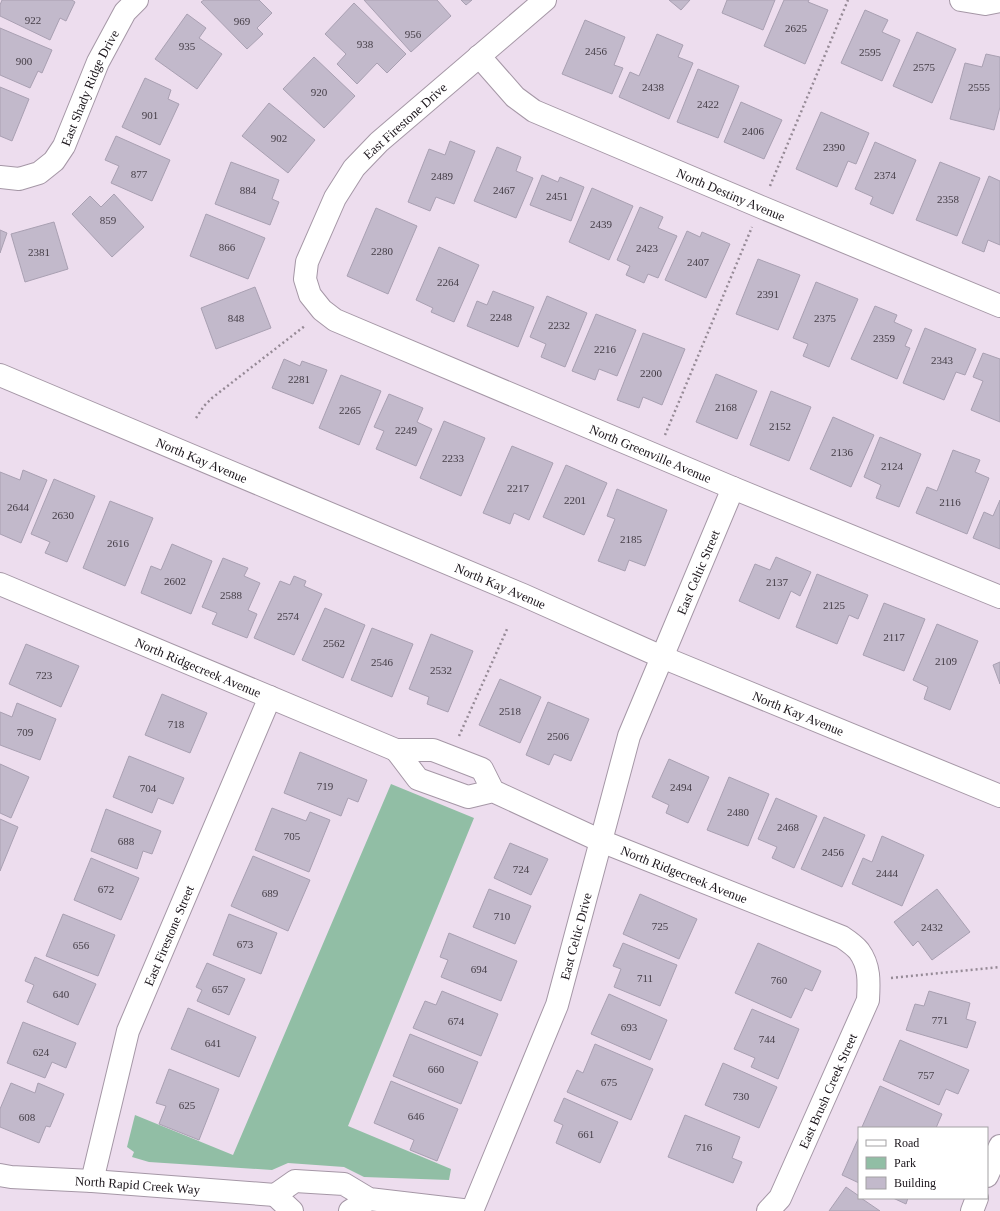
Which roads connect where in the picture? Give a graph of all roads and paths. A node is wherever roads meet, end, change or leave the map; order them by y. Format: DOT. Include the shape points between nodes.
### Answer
graph roads {
  1 [pos="137,0"];
  2 [pos="545,0"];
  3 [pos="848,0"];
  4 [pos="961,0"];
  5 [pos="1000,1"];
  6 [pos="479,56"];
  7 [pos="0,177"];
  8 [pos="769,188"];
  9 [pos="754,223"];
  10 [pos="310,295"];
  11 [pos="1000,306"];
  12 [pos="310,322"];
  13 [pos="0,375"];
  14 [pos="196,418"];
  15 [pos="663,439"];
  16 [pos="733,488"];
  17 [pos="0,585"];
  18 [pos="1000,597"];
  19 [pos="508,627"];
  20 [pos="662,657"];
  21 [pos="270,697"];
  22 [pos="396,750"];
  23 [pos="450,757"];
  24 [pos="493,791"];
  25 [pos="1000,796"];
  26 [pos="601,841"];
  27 [pos="867,965"];
  28 [pos="1000,967"];
  29 [pos="889,978"];
  30 [pos="1000,1146"];
  31 [pos="988,1174"];
  32 [pos="0,1175"];
  33 [pos="92,1181"];
  34 [pos="275,1195"];
  35 [pos="369,1199"];
  36 [pos="977,1199"];
  37 [pos="292,1211"];
  38 [pos="350,1211"];
  39 [pos="472,1211"];
  40 [pos="768,1211"];
  41 [pos="972,1211"];
  1 -- 7 [label="street, East Shady Ridge Drive" via="125,12 98,62 64,146 54,161 39,173 20,179"];
  2 -- 6 [label="street, East Firestone Drive"];
  3 -- 8 [label="path"];
  4 -- 5 [label="street" via="984,4"];
  6 -- 10 [label="street, East Firestone Drive" via="379,142 354,168 335,198 307,262 305,279"];
  6 -- 11 [label="street, North Destiny Avenue" via="515,97 534,111"];
  9 -- 15 [label="path"];
  10 -- 16 [label="street, North Greenville Avenue" via="322,310 335,320"];
  12 -- 14 [label="path" via="212,398"];
  13 -- 20 [label="street, North Kay Avenue" via="523,595"];
  16 -- 18 [label="street, North Greenville Avenue"];
  16 -- 20 [label="street, East Celtic Street"];
  17 -- 21 [label="street, North Ridgecreek Avenue"];
  19 -- 23 [label="path"];
  20 -- 25 [label="street, North Kay Avenue"];
  20 -- 26 [label="street, East Celtic Drive" via="629,736"];
  21 -- 22 [label="street, North Ridgecreek Avenue"];
  21 -- 33 [label="street, East Firestone Street" via="128,1031"];
  22 -- 23 [label="street, North Ridgecreek Avenue" via="433,750"];
  22 -- 24 [label="street" via="418,779 468,797"];
  23 -- 24 [label="street, North Ridgecreek Avenue" via="482,769"];
  24 -- 26 [label="street, North Ridgecreek Avenue"];
  26 -- 27 [label="street, North Ridgecreek Avenue" via="842,937 859,950"];
  26 -- 39 [label="street, East Celtic Drive" via="557,1005"];
  27 -- 40 [label="street, East Brush Creek Street" via="868,1000 780,1198"];
  28 -- 29 [label="path"];
  30 -- 31 [label="street"];
  32 -- 33 [label="street, North Rapid Creek Way"];
  33 -- 34 [label="street, North Rapid Creek Way"];
  34 -- 35 [label="street" via="295,1181 344,1184"];
  34 -- 37 [label="street"];
  35 -- 38 [label="street"];
  35 -- 39 [label="street"];
  36 -- 41 [label="street"];
}
